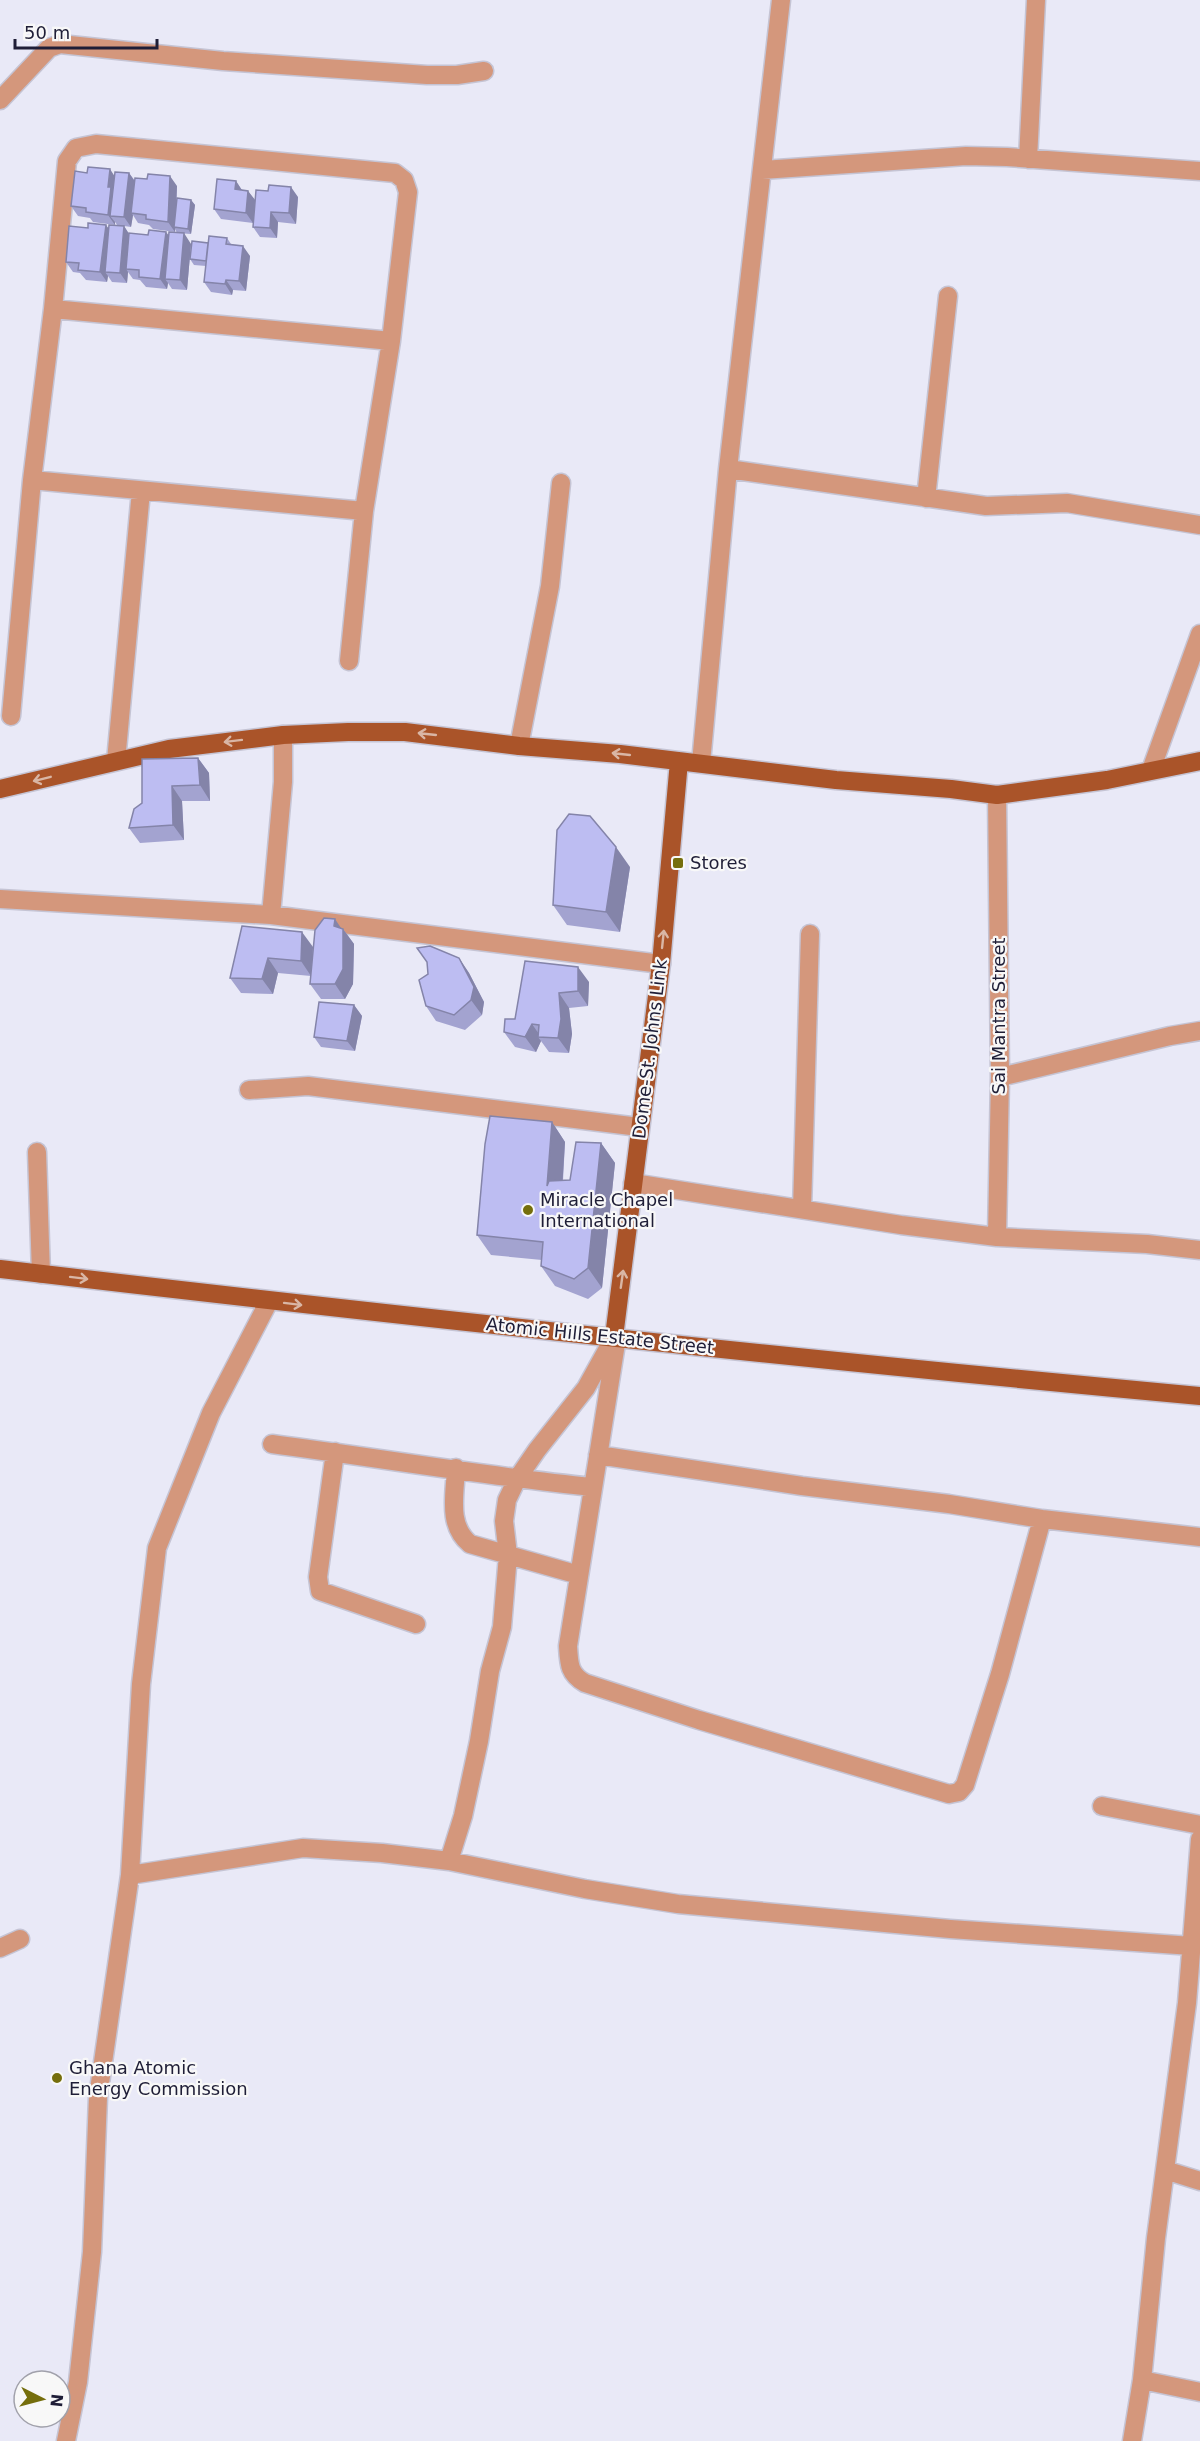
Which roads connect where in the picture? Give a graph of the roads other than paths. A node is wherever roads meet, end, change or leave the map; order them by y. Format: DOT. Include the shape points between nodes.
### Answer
graph roads {
  1 [pos="781,0"];
  2 [pos="1036,0"];
  3 [pos="484,71"];
  4 [pos="0,100"];
  5 [pos="1028,159"];
  6 [pos="762,170"];
  7 [pos="1200,171"];
  8 [pos="948,296"];
  9 [pos="53,309"];
  10 [pos="391,341"];
  11 [pos="728,469"];
  12 [pos="32,480"];
  13 [pos="561,483"];
  14 [pos="141,491"];
  15 [pos="926,498"];
  16 [pos="364,511"];
  17 [pos="1200,525"];
  18 [pos="1200,634"];
  19 [pos="349,661"];
  20 [pos="11,716"];
  21 [pos="283,735"];
  22 [pos="519,746"];
  23 [pos="116,761"];
  24 [pos="679,761"];
  25 [pos="1200,761"];
  26 [pos="701,763"];
  27 [pos="1151,770"];
  28 [pos="0,789"];
  29 [pos="997,795"];
  30 [pos="0,899"];
  31 [pos="271,915"];
  32 [pos="810,934"];
  33 [pos="660,964"];
  34 [pos="1200,1031"];
  35 [pos="1000,1077"];
  36 [pos="249,1090"];
  37 [pos="639,1127"];
  38 [pos="37,1152"];
  39 [pos="633,1183"];
  40 [pos="802,1209"];
  41 [pos="997,1237"];
  42 [pos="1200,1250"];
  43 [pos="0,1269"];
  44 [pos="41,1274"];
  45 [pos="269,1301"];
  46 [pos="616,1337"];
  47 [pos="1200,1396"];
  48 [pos="272,1444"];
  49 [pos="335,1452"];
  50 [pos="598,1455"];
  51 [pos="456,1468"];
  52 [pos="517,1479"];
  53 [pos="592,1487"];
  54 [pos="1042,1519"];
  55 [pos="1200,1537"];
  56 [pos="508,1555"];
  57 [pos="579,1575"];
  58 [pos="416,1623"];
  59 [pos="1102,1806"];
  60 [pos="1200,1825"];
  61 [pos="1200,1839"];
  62 [pos="1200,1848"];
  63 [pos="449,1861"];
  64 [pos="130,1875"];
  65 [pos="20,1939"];
  66 [pos="1191,1946"];
  67 [pos="0,1948"];
  68 [pos="1165,2170"];
  69 [pos="1200,2181"];
  70 [pos="1142,2380"];
  71 [pos="1200,2392"];
  72 [pos="66,2441"];
  73 [pos="1132,2441"];
  1 -- 6 [label="street"];
  2 -- 5 [label="street"];
  3 -- 4 [label="street" via="427,75 223,61 60,44 49,48"];
  5 -- 6 [label="street" via="966,156"];
  5 -- 7 [label="street"];
  6 -- 11 [label="street"];
  8 -- 15 [label="street"];
  9 -- 10 [label="street"];
  9 -- 10 [label="street" via="67,161 76,148 107,145 394,173 404,180 408,192"];
  9 -- 12 [label="street"];
  10 -- 16 [label="street"];
  11 -- 15 [label="street"];
  11 -- 26 [label="street"];
  12 -- 14 [label="street"];
  12 -- 20 [label="street"];
  13 -- 22 [label="street" via="550,586"];
  14 -- 16 [label="street"];
  14 -- 23 [label="street"];
  15 -- 17 [label="street" via="986,506 1067,503"];
  16 -- 19 [label="street"];
  18 -- 27 [label="street"];
  22 -- 21 [label="main road, one-way" via="405,732"];
  21 -- 23 [label="main road, one-way"];
  21 -- 31 [label="street" via="283,782"];
  24 -- 22 [label="main road, one-way"];
  23 -- 28 [label="main road, one-way"];
  24 -- 26 [label="main road"];
  33 -- 24 [label="main road, Dome-St. Johns Link, one-way"];
  25 -- 27 [label="main road"];
  26 -- 29 [label="main road"];
  27 -- 29 [label="main road"];
  29 -- 35 [label="street, Sai Mantra Street"];
  30 -- 31 [label="street"];
  31 -- 33 [label="street"];
  32 -- 40 [label="street"];
  33 -- 37 [label="main road, Dome-St. Johns Link"];
  34 -- 35 [label="street"];
  35 -- 41 [label="street, Sai Mantra Street"];
  36 -- 37 [label="street" via="308,1086"];
  37 -- 39 [label="main road, Dome-St. Johns Link"];
  38 -- 44 [label="street"];
  39 -- 40 [label="street"];
  46 -- 39 [label="main road, Dome-St. Johns Link, one-way"];
  40 -- 41 [label="street"];
  41 -- 42 [label="street"];
  43 -- 44 [label="main road, Atomic Hills Estate Street"];
  44 -- 45 [label="main road, Atomic Hills Estate Street, one-way"];
  45 -- 46 [label="main road, Atomic Hills Estate Street, one-way"];
  45 -- 64 [label="street" via="211,1413 158,1548 141,1684"];
  46 -- 47 [label="main road, Atomic Hills Estate Street" via="870,1366"];
  46 -- 50 [label="street"];
  46 -- 52 [label="street" via="586,1388"];
  48 -- 49 [label="street"];
  49 -- 51 [label="street"];
  49 -- 58 [label="street" via="318,1577 320,1591"];
  50 -- 53 [label="street"];
  50 -- 54 [label="street"];
  51 -- 52 [label="street"];
  51 -- 56 [label="street" via="453,1517 459,1532 470,1544"];
  52 -- 53 [label="street"];
  52 -- 56 [label="street" via="507,1500 504,1521"];
  53 -- 57 [label="street"];
  54 -- 55 [label="street"];
  54 -- 57 [label="street" via="965,1785 954,1794 585,1683 570,1670 568,1646"];
  56 -- 57 [label="street"];
  56 -- 63 [label="street" via="502,1627 463,1816"];
  59 -- 60 [label="street"];
  61 -- 62 [label="street"];
  62 -- 66 [label="street"];
  63 -- 64 [label="street" via="303,1848"];
  63 -- 66 [label="street" via="678,1904"];
  64 -- 72 [label="street" via="98,2097 92,2252 78,2382"];
  65 -- 67 [label="street"];
  66 -- 68 [label="street"];
  68 -- 69 [label="street"];
  68 -- 70 [label="street"];
  70 -- 71 [label="street"];
  70 -- 73 [label="street"];
}
